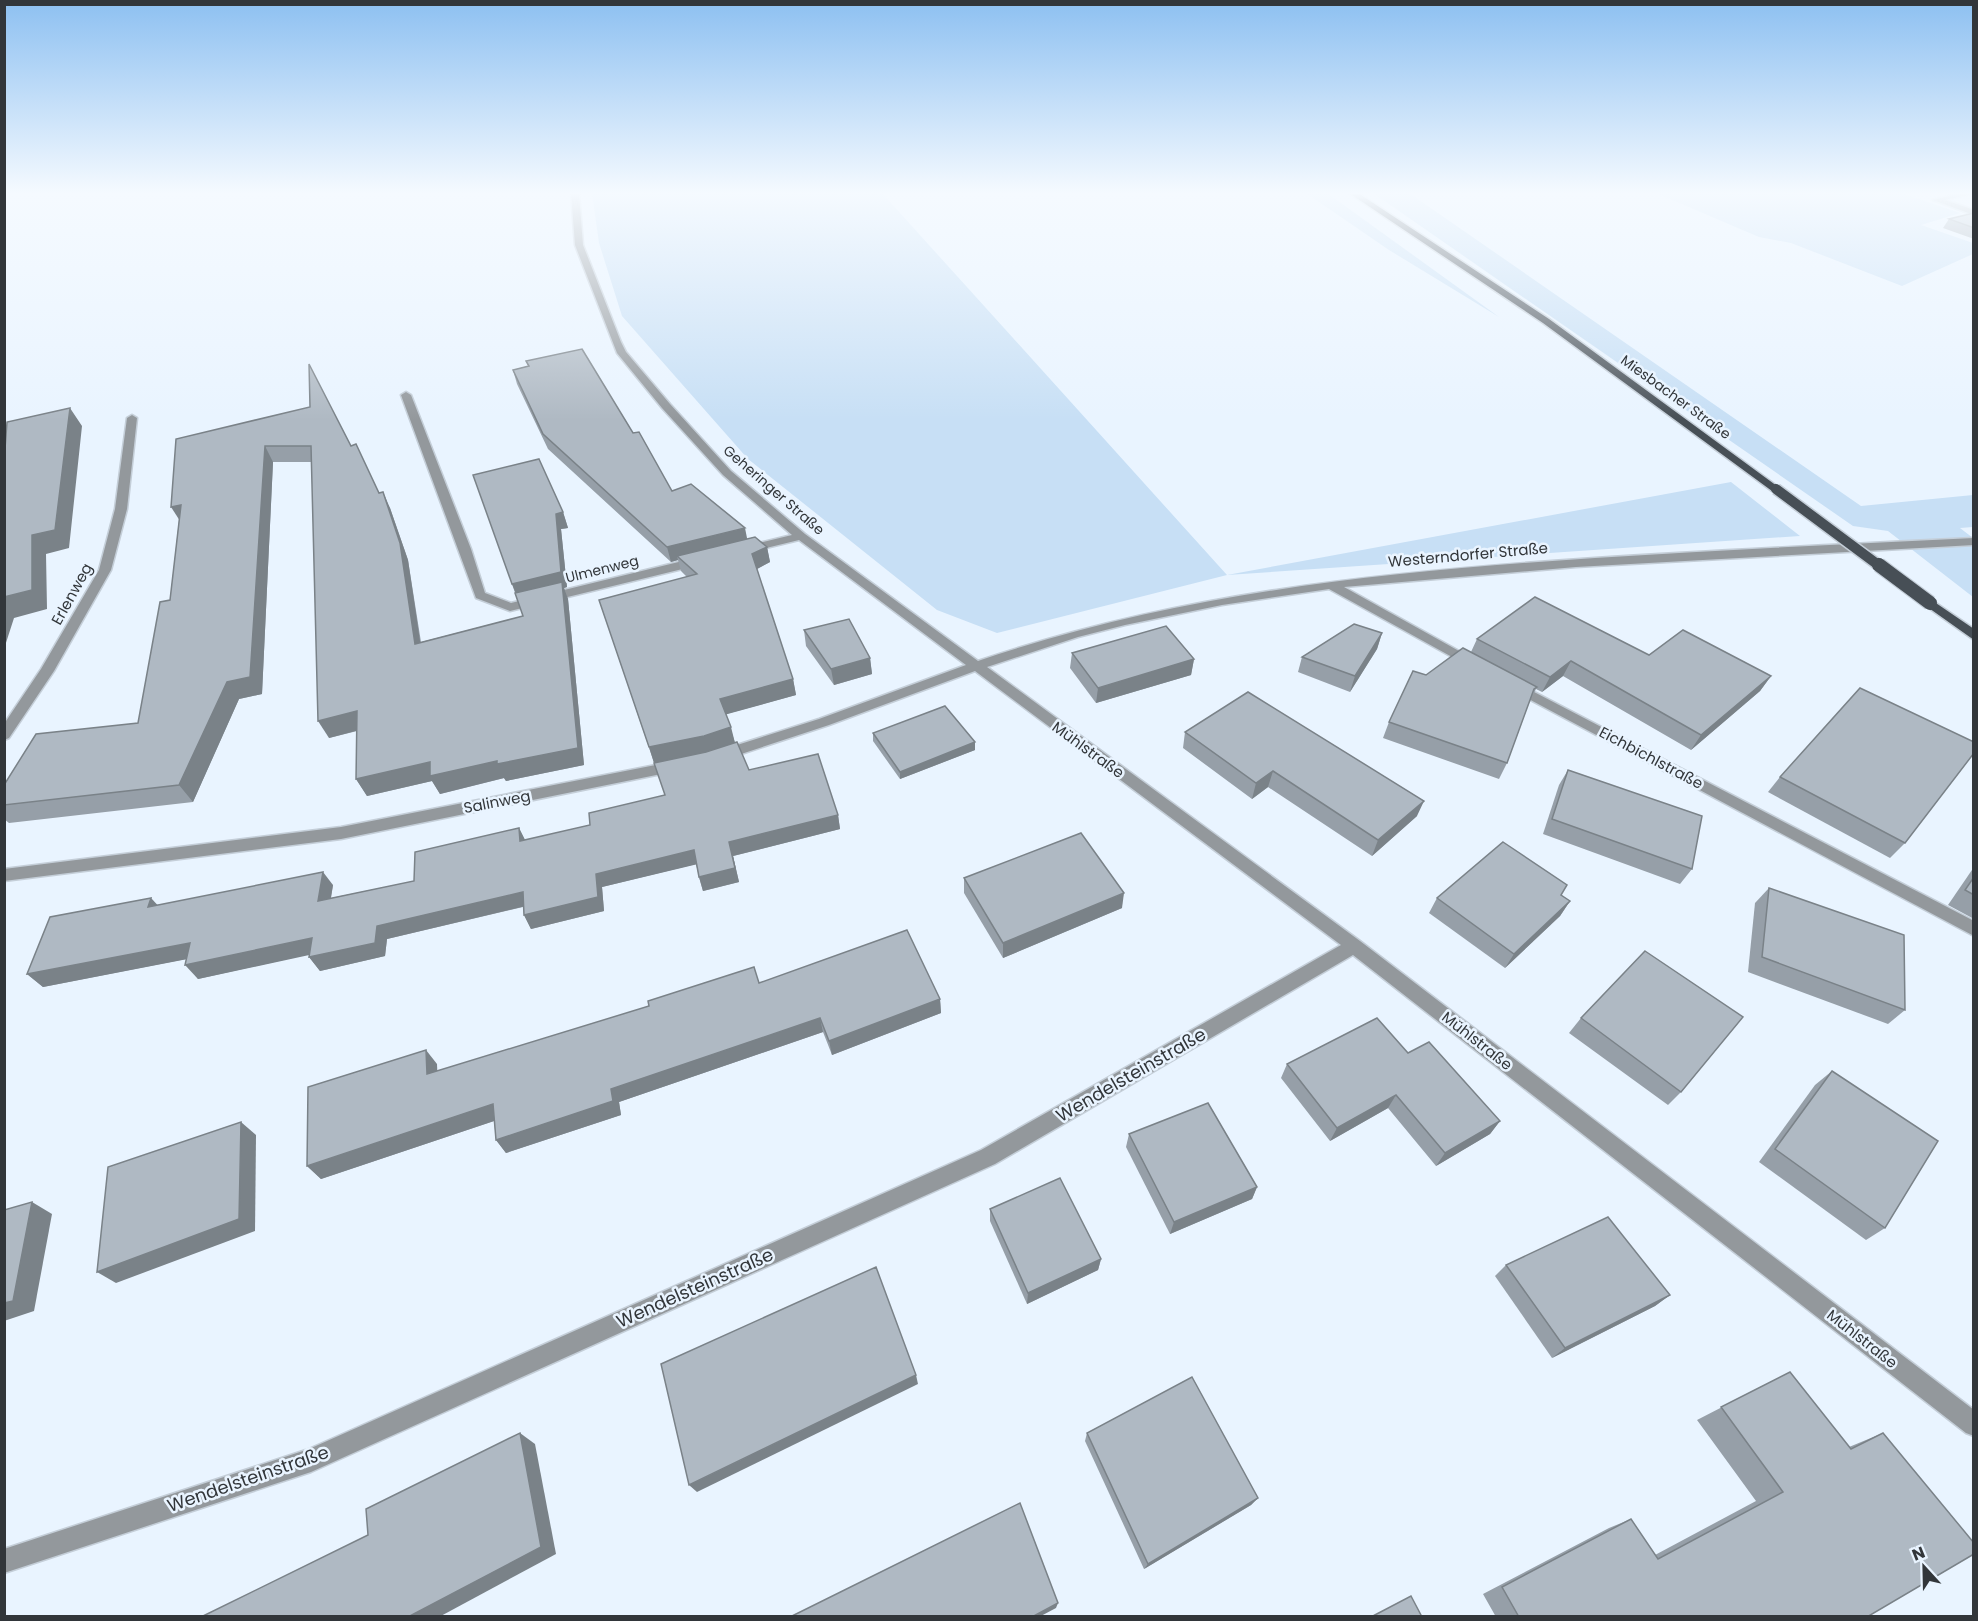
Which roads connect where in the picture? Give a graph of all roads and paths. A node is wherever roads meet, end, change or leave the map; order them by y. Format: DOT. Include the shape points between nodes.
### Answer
graph roads {
  1 [pos="588,269"];
  2 [pos="1467,269"];
  3 [pos="406,395"];
  4 [pos="132,418"];
  5 [pos="801,536"];
  6 [pos="1974,541"];
  7 [pos="731,553"];
  8 [pos="708,558"];
  9 [pos="1329,585"];
  10 [pos="1974,636"];
  11 [pos="975,665"];
  12 [pos="1481,669"];
  13 [pos="1502,680"];
  14 [pos="4,735"];
  15 [pos="709,759"];
  16 [pos="685,764"];
  17 [pos="4,875"];
  18 [pos="1974,929"];
  19 [pos="1354,946"];
  20 [pos="1974,1425"];
  21 [pos="4,1561"];
  1 -- 5 [label="street, Geheringer Straße" via="622,353 727,473"];
  2 -- 10 [label="main road, Miesbacher Straße, bridge" via="1546,321"];
  3 -- 8 [label="street, Ulmenweg" via="480,595 510,607"];
  4 -- 14 [label="street, Erlenweg" via="121,509 105,570"];
  5 -- 7 [label="street"];
  5 -- 11 [label="street, Geheringer Straße"];
  6 -- 9 [label="street, Westerndorfer Straße" via="1578,563"];
  9 -- 11 [label="street, Westerndorfer Straße" via="1122,621"];
  9 -- 12 [label="street"];
  11 -- 15 [label="street" via="769,742"];
  11 -- 19 [label="street, Mühlstraße"];
  13 -- 18 [label="street, Eichbichlstraße"];
  16 -- 17 [label="street, Salinweg" via="341,833"];
  19 -- 20 [label="street, Mühlstraße"];
  19 -- 21 [label="street, Wendelsteinstraße" via="988,1157 311,1460"];
}
